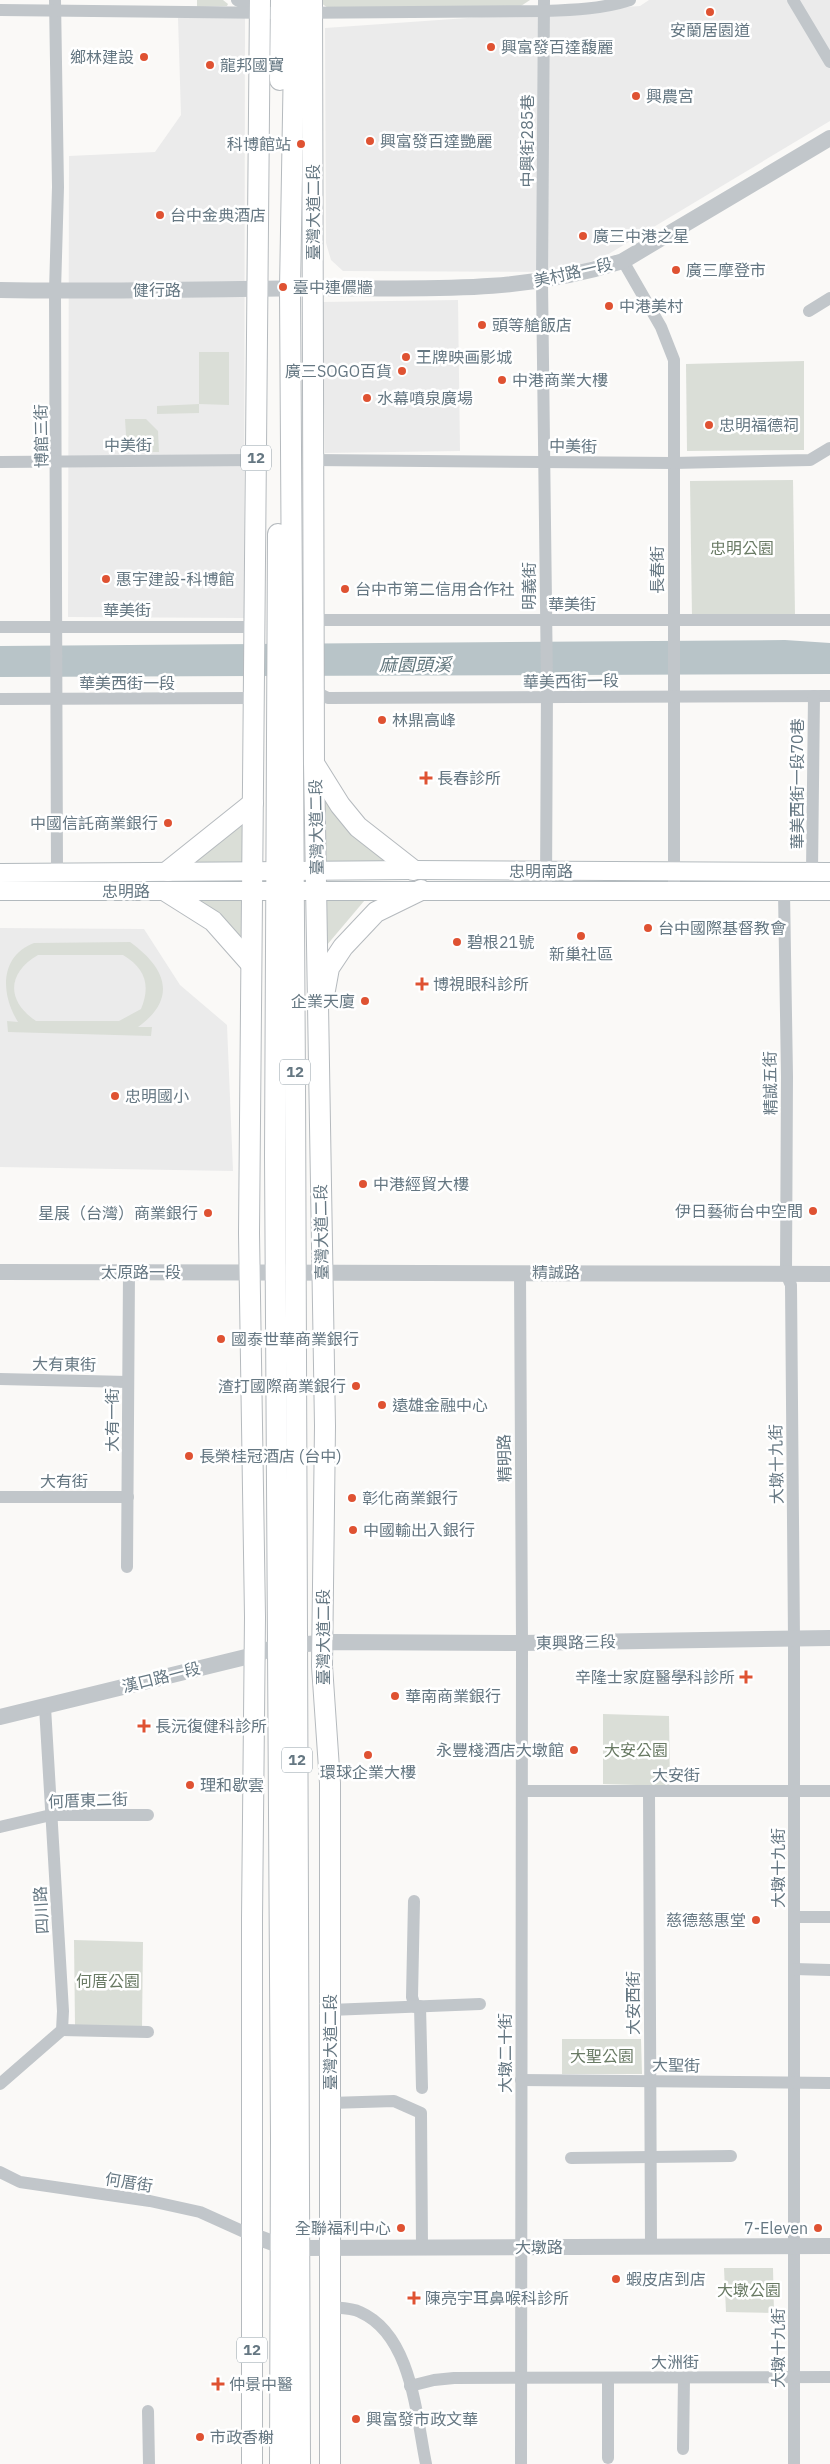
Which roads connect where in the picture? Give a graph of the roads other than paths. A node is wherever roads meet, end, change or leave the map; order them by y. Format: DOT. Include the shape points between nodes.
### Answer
graph roads {
  1 [pos="194,0"];
  2 [pos="237,0"];
  3 [pos="630,0"];
  4 [pos="793,0"];
  5 [pos="55,5"];
  6 [pos="544,5"];
  7 [pos="260,6"];
  8 [pos="296,6"];
  9 [pos="0,10"];
  10 [pos="184,11"];
  11 [pos="830,62"];
  12 [pos="830,138"];
  13 [pos="623,261"];
  14 [pos="542,281"];
  15 [pos="313,288"];
  16 [pos="256,289"];
  17 [pos="284,289"];
  18 [pos="0,290"];
  19 [pos="55,291"];
  20 [pos="830,298"];
  21 [pos="809,311"];
  22 [pos="830,448"];
  23 [pos="256,460"];
  24 [pos="312,460"];
  25 [pos="58,461"];
  26 [pos="0,462"];
  27 [pos="544,462"];
  28 [pos="672,463"];
  29 [pos="313,620"];
  30 [pos="830,620"];
  31 [pos="673,625"];
  32 [pos="545,626"];
  33 [pos="0,627"];
  34 [pos="254,627"];
  35 [pos="57,630"];
  36 [pos="314,691"];
  37 [pos="673,694"];
  38 [pos="58,696"];
  39 [pos="814,696"];
  40 [pos="830,696"];
  41 [pos="254,698"];
  42 [pos="0,699"];
  43 [pos="546,699"];
  44 [pos="314,764"];
  45 [pos="253,803"];
  46 [pos="413,870"];
  47 [pos="168,871"];
  48 [pos="284,871"];
  49 [pos="316,871"];
  50 [pos="546,871"];
  51 [pos="57,872"];
  52 [pos="252,872"];
  53 [pos="673,872"];
  54 [pos="812,872"];
  55 [pos="830,872"];
  56 [pos="0,873"];
  57 [pos="421,890"];
  58 [pos="0,891"];
  59 [pos="318,891"];
  60 [pos="546,891"];
  61 [pos="674,891"];
  62 [pos="830,891"];
  63 [pos="168,892"];
  64 [pos="253,892"];
  65 [pos="285,892"];
  66 [pos="784,892"];
  67 [pos="251,964"];
  68 [pos="318,1034"];
  69 [pos="0,1272"];
  70 [pos="129,1272"];
  71 [pos="250,1272"];
  72 [pos="285,1272"];
  73 [pos="322,1272"];
  74 [pos="520,1272"];
  75 [pos="786,1274"];
  76 [pos="830,1274"];
  77 [pos="0,1379"];
  78 [pos="128,1382"];
  79 [pos="0,1497"];
  80 [pos="128,1497"];
  81 [pos="128,1567"];
  82 [pos="794,1638"];
  83 [pos="830,1638"];
  84 [pos="323,1642"];
  85 [pos="522,1643"];
  86 [pos="287,1645"];
  87 [pos="254,1655"];
  88 [pos="45,1707"];
  89 [pos="0,1717"];
  90 [pos="522,1791"];
  91 [pos="649,1791"];
  92 [pos="794,1791"];
  93 [pos="830,1791"];
  94 [pos="51,1815"];
  95 [pos="148,1815"];
  96 [pos="0,1827"];
  97 [pos="414,1901"];
  98 [pos="794,1916"];
  99 [pos="830,1917"];
  100 [pos="794,1969"];
  101 [pos="830,1970"];
  102 [pos="480,2004"];
  103 [pos="418,2007"];
  104 [pos="330,2010"];
  105 [pos="62,2030"];
  106 [pos="148,2032"];
  107 [pos="521,2080"];
  108 [pos="649,2082"];
  109 [pos="794,2083"];
  110 [pos="830,2083"];
  111 [pos="0,2084"];
  112 [pos="422,2088"];
  113 [pos="330,2103"];
  114 [pos="650,2156"];
  115 [pos="731,2156"];
  116 [pos="571,2158"];
  117 [pos="0,2172"];
  118 [pos="251,2235"];
  119 [pos="651,2246"];
  120 [pos="794,2246"];
  121 [pos="830,2246"];
  122 [pos="290,2247"];
  123 [pos="330,2247"];
  124 [pos="422,2247"];
  125 [pos="520,2247"];
  126 [pos="330,2307"];
  127 [pos="830,2377"];
  128 [pos="521,2378"];
  129 [pos="608,2378"];
  130 [pos="684,2378"];
  131 [pos="794,2378"];
  132 [pos="410,2386"];
  133 [pos="148,2411"];
  134 [pos="683,2449"];
  135 [pos="608,2458"];
  136 [pos="149,2464"];
  137 [pos="252,2464"];
  138 [pos="280,2464"];
  139 [pos="300,2464"];
  140 [pos="330,2464"];
  141 [pos="426,2464"];
  142 [pos="521,2464"];
  143 [pos="794,2464"];
  1 -- 10 [label="street"];
  2 -- 7 [label="street"];
  3 -- 6 [label="street" via="597,8"];
  4 -- 11 [label="street"];
  5 -- 9 [label="street"];
  5 -- 10 [label="street"];
  5 -- 19 [label="street, 博館三街" via="58,187"];
  6 -- 8 [label="street"];
  6 -- 14 [label="street, 中興街285巷"];
  7 -- 8 [label="street"];
  7 -- 10 [label="street"];
  7 -- 16 [label="main road, 12"];
  8 -- 15 [label="main road, 臺灣大道二段 / 12"];
  8 -- 17 [label="main road, 臺灣大道二段 / 12"];
  12 -- 13 [label="street, 美村路一段"];
  13 -- 14 [label="street, 美村路一段"];
  13 -- 28 [label="street, 長春街" via="661,327 674,360"];
  14 -- 15 [label="street, 美村路一段" via="461,288"];
  14 -- 27 [label="street, 明義街"];
  15 -- 17 [label="street, 健行路"];
  15 -- 24 [label="main road, 臺灣大道二段 / 12"];
  16 -- 17 [label="street, 健行路"];
  16 -- 19 [label="street, 健行路"];
  16 -- 23 [label="main road, 12"];
  17 -- 48 [label="main road, 臺灣大道二段 / 12"];
  18 -- 19 [label="street, 健行路"];
  19 -- 25 [label="street, 博館三街"];
  20 -- 21 [label="street"];
  22 -- 28 [label="street, 中美街" via="810,460"];
  23 -- 25 [label="street, 中美街"];
  23 -- 34 [label="main road, 12"];
  24 -- 27 [label="street, 中美街"];
  24 -- 29 [label="main road, 臺灣大道二段 / 12"];
  25 -- 26 [label="street, 中美街"];
  25 -- 35 [label="street, 博館三街"];
  27 -- 28 [label="street, 中美街"];
  27 -- 32 [label="street, 明義街"];
  28 -- 31 [label="street, 長春街"];
  29 -- 32 [label="street, 華美街"];
  29 -- 36 [label="main road, 臺灣大道二段 / 12"];
  30 -- 31 [label="street, 華美街"];
  31 -- 32 [label="street, 華美街"];
  31 -- 37 [label="street, 長春街"];
  32 -- 43 [label="street, 明義街"];
  33 -- 35 [label="street, 華美街"];
  34 -- 35 [label="street, 華美街"];
  34 -- 41 [label="main road, 12"];
  35 -- 38 [label="street, 博館三街"];
  36 -- 43 [label="street, 華美西街一段" via="328,698"];
  36 -- 44 [label="main road, 臺灣大道二段 / 12"];
  37 -- 39 [label="street, 華美西街一段"];
  37 -- 43 [label="street, 華美西街一段"];
  37 -- 53 [label="street, 長春街"];
  38 -- 41 [label="street, 華美西街一段"];
  38 -- 42 [label="street, 華美西街一段"];
  38 -- 51 [label="street, 博館三街"];
  39 -- 40 [label="street, 華美西街一段"];
  39 -- 54 [label="street, 華美西街一段70巷"];
  41 -- 45 [label="main road, 12"];
  43 -- 50 [label="street, 明義街"];
  44 -- 46 [label="main road" via="340,806 358,827"];
  44 -- 49 [label="main road, 臺灣大道二段 / 12"];
  45 -- 47 [label="main road"];
  45 -- 52 [label="main road, 12"];
  46 -- 49 [label="main road, 忠明南路"];
  46 -- 50 [label="main road, 忠明南路"];
  47 -- 51 [label="main road, 忠明路"];
  47 -- 52 [label="main road, 忠明路"];
  48 -- 49 [label="main road, 忠明南路"];
  48 -- 52 [label="main road, 忠明南路"];
  48 -- 65 [label="main road, 臺灣大道二段 / 12"];
  49 -- 59 [label="main road, 臺灣大道二段 / 12"];
  50 -- 53 [label="main road, 忠明南路"];
  50 -- 60 [label="street, 明義街"];
  51 -- 56 [label="main road, 忠明路"];
  52 -- 64 [label="main road, 12"];
  53 -- 54 [label="main road, 忠明南路"];
  53 -- 61 [label="street, 長春街"];
  54 -- 55 [label="main road, 忠明南路"];
  57 -- 59 [label="main road, 忠明南路"];
  57 -- 60 [label="main road, 忠明南路"];
  57 -- 68 [label="main road" via="376,912 342,947 329,968"];
  58 -- 63 [label="main road, 忠明路"];
  59 -- 65 [label="main road, 忠明南路"];
  59 -- 68 [label="main road, 臺灣大道二段 / 12"];
  60 -- 61 [label="main road, 忠明南路"];
  61 -- 66 [label="main road, 忠明南路"];
  62 -- 66 [label="main road, 忠明南路"];
  63 -- 64 [label="main road, 忠明路"];
  63 -- 67 [label="main road" via="213,921"];
  64 -- 65 [label="main road, 忠明南路"];
  64 -- 67 [label="main road, 12"];
  65 -- 72 [label="main road, 臺灣大道二段 / 12"];
  66 -- 75 [label="street, 精誠五街"];
  67 -- 71 [label="main road, 12"];
  68 -- 73 [label="main road, 臺灣大道二段 / 12"];
  69 -- 70 [label="street, 太原路一段"];
  70 -- 71 [label="street, 太原路一段"];
  70 -- 78 [label="street, 大有一街"];
  71 -- 72 [label="street, 太原路一段"];
  71 -- 87 [label="main road, 12"];
  72 -- 73 [label="street, 精誠路"];
  72 -- 86 [label="main road, 臺灣大道二段 / 12"];
  73 -- 74 [label="street, 精誠路"];
  73 -- 84 [label="main road, 臺灣大道二段 / 12" via="325,1426"];
  74 -- 75 [label="street, 精誠路"];
  74 -- 85 [label="street, 精明路"];
  75 -- 76 [label="street, 精誠路"];
  75 -- 82 [label="street, 大墩十九街" via="791,1285"];
  77 -- 78 [label="street, 大有東街"];
  78 -- 80 [label="street, 大有一街"];
  79 -- 80 [label="street, 大有街"];
  80 -- 81 [label="street, 大有一街"];
  82 -- 83 [label="street, 東興路三段"];
  82 -- 85 [label="street, 東興路三段"];
  82 -- 92 [label="street, 大墩十九街"];
  84 -- 85 [label="street, 東興路三段"];
  84 -- 86 [label="street, 漢口路一段"];
  84 -- 104 [label="main road, 臺灣大道二段 / 12" via="330,1783"];
  85 -- 90 [label="street, 大墩二十街"];
  86 -- 87 [label="street, 漢口路一段"];
  86 -- 122 [label="main road, 臺灣大道二段 / 12"];
  87 -- 88 [label="street, 漢口路一段"];
  87 -- 118 [label="main road, 12"];
  88 -- 89 [label="street, 漢口路一段"];
  88 -- 94 [label="street, 四川路"];
  90 -- 91 [label="street, 大安街"];
  90 -- 107 [label="street, 大墩二十街"];
  91 -- 92 [label="street, 大安街"];
  91 -- 108 [label="street, 大安西街"];
  92 -- 93 [label="street, 大安街"];
  92 -- 98 [label="street, 大墩十九街"];
  94 -- 95 [label="street, 何厝東二街"];
  94 -- 96 [label="street, 何厝東二街"];
  94 -- 105 [label="street, 四川路"];
  97 -- 103 [label="street" via="412,1997"];
  98 -- 99 [label="street"];
  98 -- 100 [label="street, 大墩十九街"];
  100 -- 101 [label="street"];
  100 -- 109 [label="street, 大墩十九街"];
  102 -- 103 [label="street"];
  103 -- 104 [label="street"];
  103 -- 112 [label="street"];
  104 -- 113 [label="main road, 臺灣大道二段 / 12"];
  105 -- 106 [label="street"];
  105 -- 111 [label="street"];
  107 -- 108 [label="street, 大聖街"];
  107 -- 125 [label="street, 大墩二十街"];
  108 -- 109 [label="street, 大聖街"];
  108 -- 114 [label="street, 大安西街"];
  109 -- 110 [label="street, 大聖街"];
  109 -- 120 [label="street, 大墩十九街"];
  113 -- 123 [label="main road, 臺灣大道二段 / 12"];
  113 -- 124 [label="street" via="394,2101 421,2113"];
  114 -- 115 [label="street"];
  114 -- 116 [label="street"];
  114 -- 119 [label="street, 大安西街"];
  117 -- 118 [label="street, 何厝街" via="20,2182 200,2212"];
  118 -- 122 [label="street, 大墩路"];
  118 -- 137 [label="main road, 12"];
  119 -- 120 [label="street, 大墩路"];
  119 -- 125 [label="street, 大墩路"];
  120 -- 121 [label="street, 大墩路"];
  120 -- 131 [label="street, 大墩十九街"];
  122 -- 123 [label="street, 大墩路"];
  122 -- 138 [label="main road, 臺灣大道二段 / 12"];
  122 -- 139 [label="main road, 臺灣大道二段 / 12"];
  123 -- 124 [label="street, 大墩路"];
  123 -- 126 [label="main road, 臺灣大道二段 / 12"];
  124 -- 125 [label="street, 大墩路"];
  125 -- 128 [label="street, 大墩二十街"];
  126 -- 132 [label="street" via="358,2311 373,2318 397,2346"];
  126 -- 140 [label="main road, 臺灣大道二段 / 12"];
  127 -- 131 [label="street, 大洲街"];
  128 -- 129 [label="street, 大洲街"];
  128 -- 132 [label="street, 大洲街" via="454,2378"];
  128 -- 142 [label="street, 大墩二十街"];
  129 -- 130 [label="street, 大洲街"];
  129 -- 135 [label="street"];
  130 -- 131 [label="street, 大洲街"];
  130 -- 134 [label="street"];
  131 -- 143 [label="street, 大墩十九街"];
  132 -- 141 [label="street"];
  133 -- 136 [label="street"];
}
